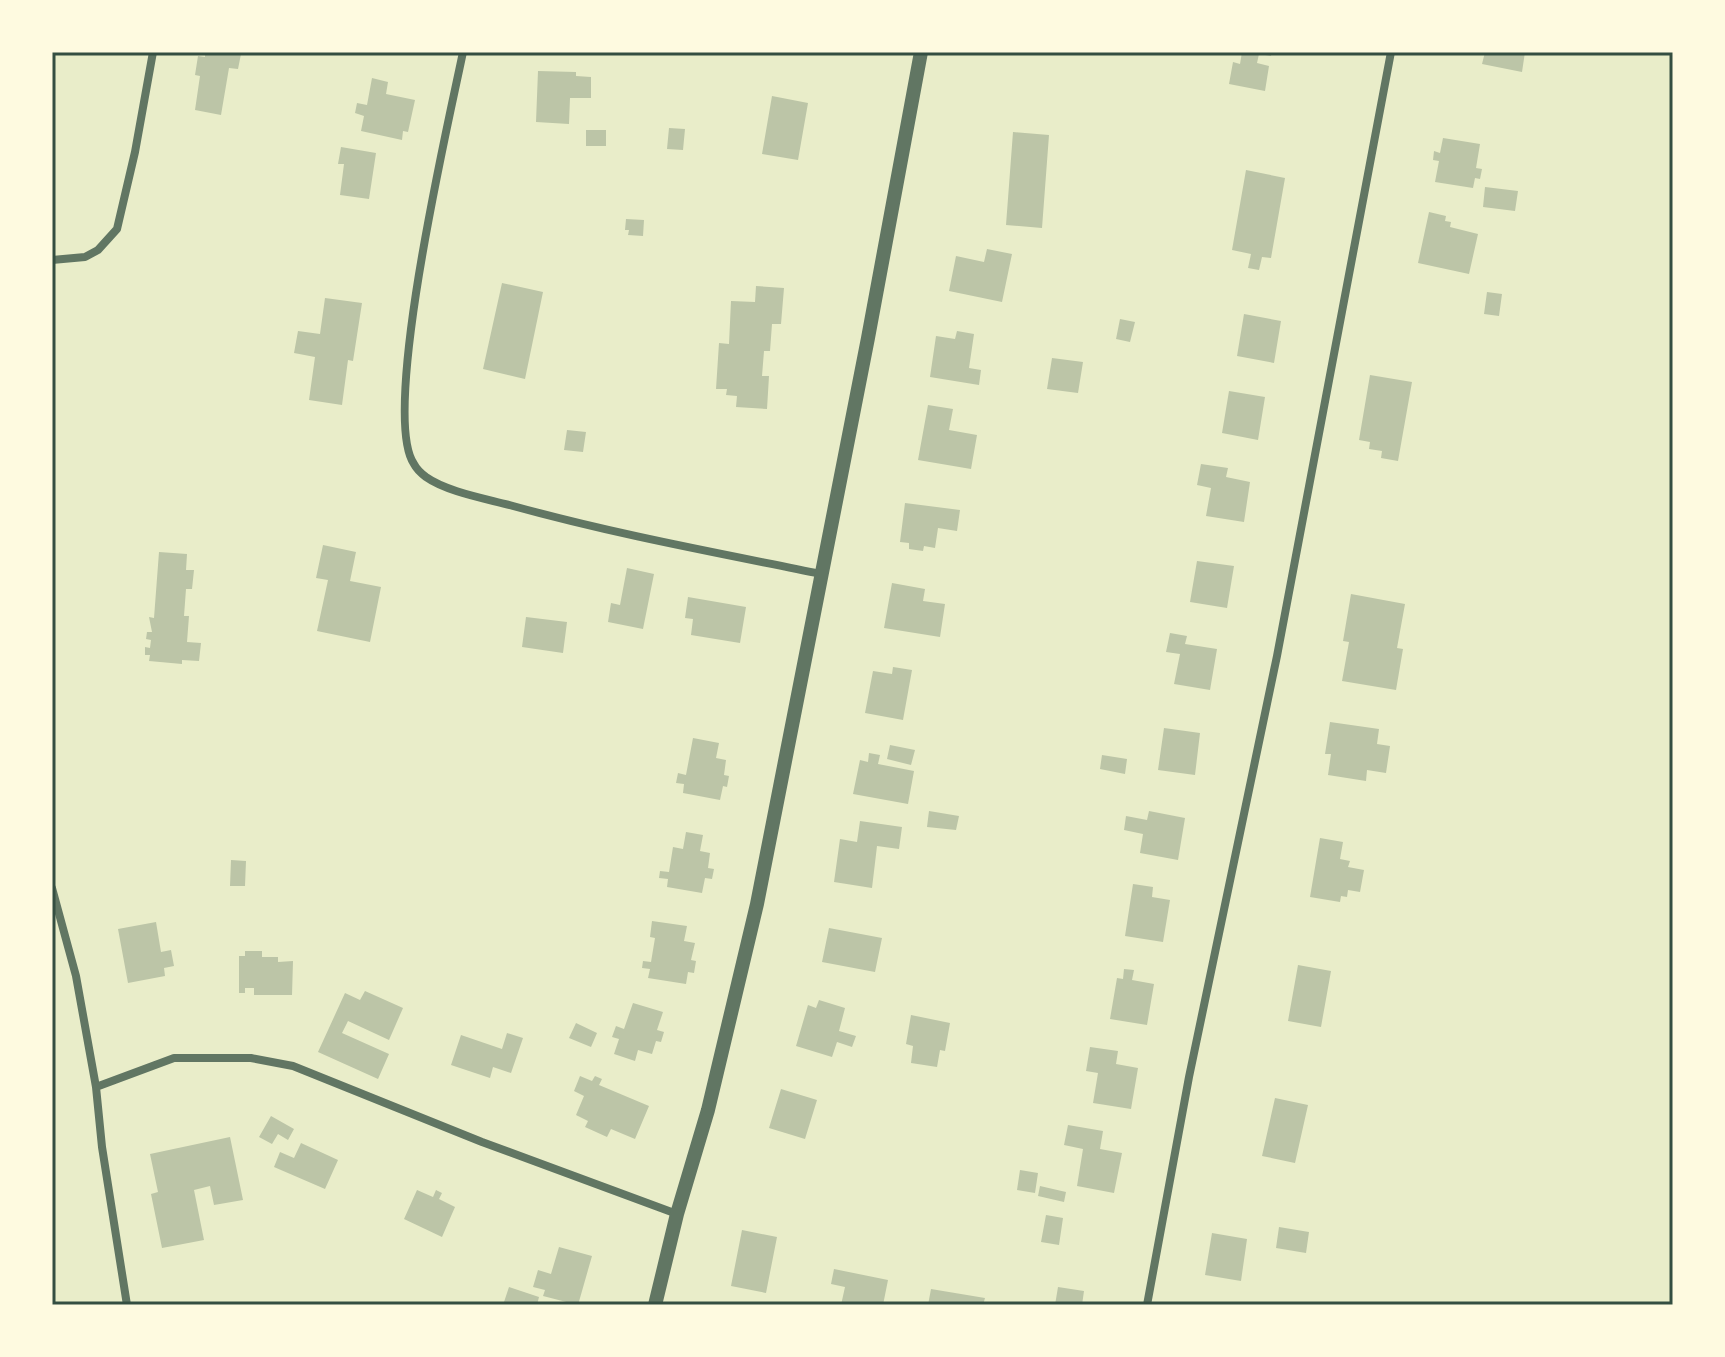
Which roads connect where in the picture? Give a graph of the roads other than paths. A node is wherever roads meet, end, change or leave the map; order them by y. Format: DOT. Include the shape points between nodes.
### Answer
graph roads {
  1 [pos="153,52"];
  2 [pos="463,52"];
  3 [pos="921,52"];
  4 [pos="1391,52"];
  5 [pos="52,260"];
  6 [pos="821,574"];
  7 [pos="52,888"];
  8 [pos="96,1087"];
  9 [pos="677,1214"];
  10 [pos="127,1305"];
  11 [pos="655,1305"];
  12 [pos="1147,1305"];
  1 -- 5 [label="street" via="122,216 108,241 85,257"];
  2 -- 6 [label="street" via="404,378 412,463 427,478 453,488 578,524"];
  3 -- 6 [label="street"];
  4 -- 12 [label="street"];
  6 -- 9 [label="street" via="757,904 708,1110"];
  7 -- 8 [label="street" via="76,976"];
  8 -- 9 [label="street" via="174,1058 251,1058 293,1066"];
  8 -- 10 [label="street"];
  9 -- 11 [label="street"];
}
